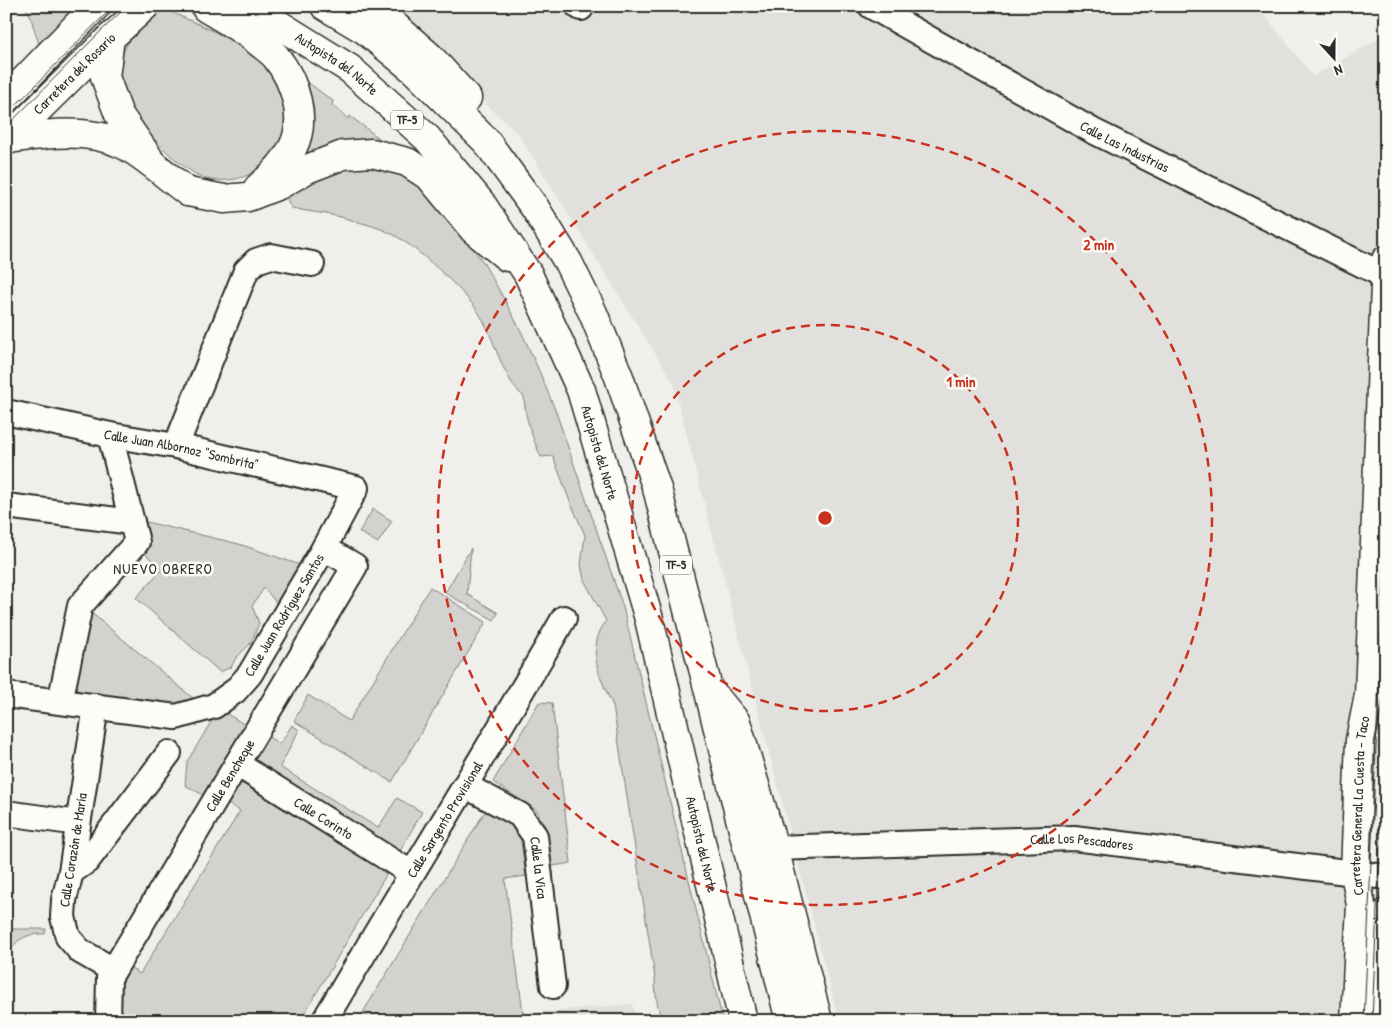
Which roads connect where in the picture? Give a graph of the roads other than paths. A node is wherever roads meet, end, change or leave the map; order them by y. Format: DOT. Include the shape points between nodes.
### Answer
graph roads {
  1 [pos="96,6"];
  2 [pos="145,6"];
  3 [pos="205,6"];
  4 [pos="249,6"];
  5 [pos="325,6"];
  6 [pos="372,6"];
  7 [pos="871,6"];
  8 [pos="110,38"];
  9 [pos="6,98"];
  10 [pos="8,140"];
  11 [pos="486,141"];
  12 [pos="153,166"];
  13 [pos="248,196"];
  14 [pos="312,264"];
  15 [pos="1385,268"];
  16 [pos="528,274"];
  17 [pos="6,412"];
  18 [pos="110,435"];
  19 [pos="176,446"];
  20 [pos="356,488"];
  21 [pos="6,506"];
  22 [pos="132,522"];
  23 [pos="324,548"];
  24 [pos="564,618"];
  25 [pos="708,688"];
  26 [pos="6,694"];
  27 [pos="60,702"];
  28 [pos="96,706"];
  29 [pos="169,753"];
  30 [pos="237,764"];
  31 [pos="466,786"];
  32 [pos="6,813"];
  33 [pos="78,823"];
  34 [pos="774,848"];
  35 [pos="71,872"];
  36 [pos="1355,873"];
  37 [pos="411,874"];
  38 [pos="1386,877"];
  39 [pos="1386,913"];
  40 [pos="113,970"];
  41 [pos="553,986"];
  42 [pos="108,1021"];
  43 [pos="324,1021"];
  44 [pos="743,1021"];
  45 [pos="790,1021"];
  46 [pos="818,1021"];
  47 [pos="1355,1021"];
  48 [pos="1381,1021"];
  1 -- 9 [label="main road"];
  2 -- 8 [label="main road, Carretera del Rosario"];
  3 -- 13 [label="main road" via="276,56 298,103 299,124 293,147 273,175"];
  4 -- 16 [label="main road, Autopista del Norte / TF-5" via="350,69 427,138 481,203"];
  5 -- 11 [label="main road, TF-5" via="365,30 414,70"];
  6 -- 11 [label="main road" via="429,56 466,97"];
  7 -- 15 [label="street, Calle Las Industrias" via="1093,131"];
  8 -- 10 [label="main road, Carretera del Rosario"];
  8 -- 12 [label="main road" via="105,77 119,115"];
  10 -- 12 [label="main road" via="48,134 96,135 123,145"];
  11 -- 25 [label="main road, TF-5" via="535,208 568,262 619,377 658,492"];
  12 -- 13 [label="main road" via="188,192 224,199"];
  13 -- 16 [label="main road" via="280,185 307,169 343,155 372,154 407,162 430,177 474,230"];
  14 -- 19 [label="street" via="271,256 256,261 246,271"];
  15 -- 36 [label="main road, Carretera General La Cuesta - Taco" via="1369,694 1360,740"];
  16 -- 44 [label="main road, Autopista del Norte / TF-5" via="581,390 649,618"];
  17 -- 18 [label="street, Calle Juan Albornoz \"Sombrita\""];
  18 -- 19 [label="street, Calle Juan Albornoz \"Sombrita\""];
  18 -- 22 [label="street"];
  19 -- 20 [label="street, Calle Juan Albornoz \"Sombrita\""];
  20 -- 23 [label="street, Calle Juan Rodríguez Santos"];
  21 -- 22 [label="street"];
  22 -- 27 [label="street" via="137,542 80,606"];
  23 -- 28 [label="street, Calle Juan Rodríguez Santos" via="250,674 235,691 214,706 176,717"];
  23 -- 30 [label="street, Calle Bencheque" via="355,566"];
  24 -- 31 [label="street, Calle Sargento Provisional"];
  25 -- 34 [label="main road" via="736,722"];
  25 -- 45 [label="main road, TF-5"];
  26 -- 27 [label="street, Calle Juan Rodríguez Santos"];
  27 -- 28 [label="street, Calle Juan Rodríguez Santos"];
  28 -- 33 [label="street, Calle Corazón de María"];
  29 -- 35 [label="street" via="87,861"];
  30 -- 37 [label="street, Calle Corinto"];
  30 -- 40 [label="street, Calle Bencheque"];
  31 -- 37 [label="street, Calle Sargento Provisional"];
  31 -- 41 [label="street, Calle la Vica" via="520,815 535,836"];
  32 -- 33 [label="street"];
  33 -- 35 [label="street, Calle Corazón de María"];
  34 -- 36 [label="street, Calle Los Pescadores" via="1074,838"];
  34 -- 46 [label="main road"];
  35 -- 40 [label="street, Calle Corazón de María" via="63,912 68,937 80,951"];
  36 -- 38 [label="street, Calle Los Pescadores"];
  36 -- 47 [label="main road, Carretera General La Cuesta - Taco" via="1360,905"];
  37 -- 43 [label="street, Calle Sargento Provisional"];
  39 -- 48 [label="main road"];
  40 -- 42 [label="street, Calle Bencheque" via="109,978"];
}
